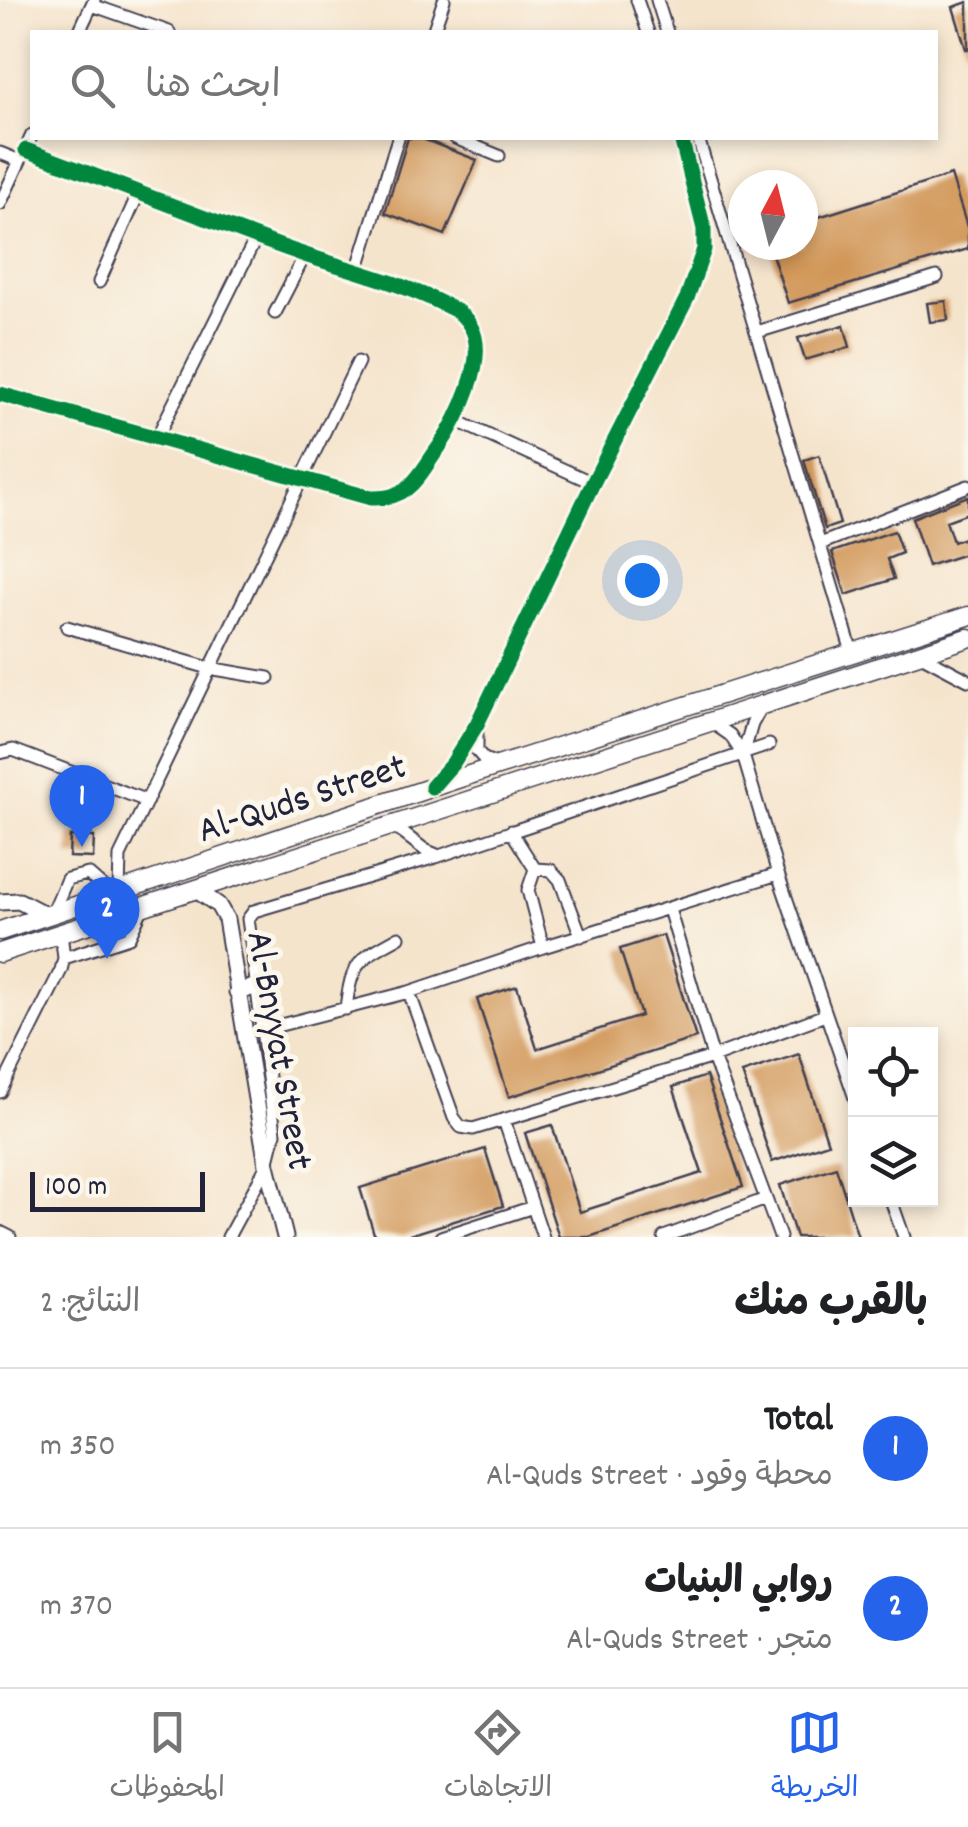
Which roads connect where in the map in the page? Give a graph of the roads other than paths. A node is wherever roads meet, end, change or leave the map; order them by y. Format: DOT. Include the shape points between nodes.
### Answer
graph roads {
  1 [pos="444,0"];
  2 [pos="638,0"];
  3 [pos="657,0"];
  4 [pos="93,2"];
  5 [pos="80,30"];
  6 [pos="164,30"];
  7 [pos="434,30"];
  8 [pos="647,30"];
  9 [pos="666,30"];
  10 [pos="30,140"];
  11 [pos="397,140"];
  12 [pos="459,140"];
  13 [pos="682,140"];
  14 [pos="699,140"];
  15 [pos="0,153"];
  16 [pos="23,156"];
  17 [pos="499,156"];
  18 [pos="139,192"];
  19 [pos="0,204"];
  20 [pos="257,236"];
  21 [pos="305,254"];
  22 [pos="356,270"];
  23 [pos="936,277"];
  24 [pos="99,282"];
  25 [pos="275,313"];
  26 [pos="757,332"];
  27 [pos="358,362"];
  28 [pos="0,394"];
  29 [pos="458,420"];
  30 [pos="157,437"];
  31 [pos="304,478"];
  32 [pos="593,484"];
  33 [pos="968,486"];
  34 [pos="820,544"];
  35 [pos="968,616"];
  36 [pos="67,627"];
  37 [pos="968,638"];
  38 [pos="852,652"];
  39 [pos="919,654"];
  40 [pos="208,668"];
  41 [pos="268,678"];
  42 [pos="968,680"];
  43 [pos="762,706"];
  44 [pos="711,722"];
  45 [pos="477,724"];
  46 [pos="769,745"];
  47 [pos="0,754"];
  48 [pos="743,755"];
  49 [pos="499,765"];
  50 [pos="432,787"];
  51 [pos="148,801"];
  52 [pos="395,827"];
  53 [pos="511,831"];
  54 [pos="440,856"];
  55 [pos="535,869"];
  56 [pos="778,874"];
  57 [pos="195,889"];
  58 [pos="115,893"];
  59 [pos="0,902"];
  60 [pos="144,906"];
  61 [pos="668,908"];
  62 [pos="50,915"];
  63 [pos="0,931"];
  64 [pos="61,933"];
  65 [pos="398,936"];
  66 [pos="581,936"];
  67 [pos="544,948"];
  68 [pos="0,954"];
  69 [pos="64,958"];
  70 [pos="258,986"];
  71 [pos="238,992"];
  72 [pos="409,992"];
  73 [pos="346,1009"];
  74 [pos="825,1016"];
  75 [pos="264,1029"];
  76 [pos="714,1057"];
  77 [pos="848,1078"];
  78 [pos="0,1092"];
  79 [pos="504,1120"];
  80 [pos="268,1165"];
  81 [pos="766,1199"];
  82 [pos="533,1207"];
  83 [pos="893,1207"];
  84 [pos="0,1232"];
  85 [pos="10,1237"];
  86 [pos="228,1237"];
  87 [pos="284,1237"];
  88 [pos="441,1237"];
  89 [pos="544,1237"];
  90 [pos="664,1237"];
  91 [pos="780,1237"];
  92 [pos="904,1237"];
  1 -- 7 [label="street"];
  2 -- 8 [label="street"];
  3 -- 9 [label="street"];
  4 -- 5 [label="street"];
  4 -- 6 [label="street"];
  10 -- 16 [label="street"];
  11 -- 22 [label="street"];
  12 -- 17 [label="street"];
  13 -- 32 [label="street" via="704,249 687,298"];
  14 -- 26 [label="street"];
  15 -- 16 [label="street"];
  16 -- 18 [label="street"];
  16 -- 19 [label="street"];
  18 -- 20 [label="street"];
  18 -- 24 [label="street"];
  20 -- 21 [label="street"];
  20 -- 30 [label="street"];
  21 -- 22 [label="street"];
  21 -- 25 [label="street"];
  22 -- 29 [label="street" via="452,308 471,326 477,355"];
  23 -- 26 [label="street"];
  26 -- 34 [label="street"];
  27 -- 31 [label="street"];
  28 -- 30 [label="street"];
  29 -- 31 [label="street" via="411,486 389,499"];
  29 -- 32 [label="street"];
  30 -- 31 [label="street"];
  31 -- 40 [label="street"];
  32 -- 45 [label="street"];
  33 -- 34 [label="street"];
  34 -- 38 [label="street"];
  35 -- 38 [label="highway, Al-Quds Street"];
  36 -- 40 [label="street"];
  37 -- 39 [label="highway, Al-Quds Street"];
  38 -- 49 [label="highway, Al-Quds Street"];
  39 -- 42 [label="street"];
  39 -- 43 [label="highway, Al-Quds Street"];
  40 -- 41 [label="street"];
  40 -- 51 [label="street"];
  43 -- 44 [label="highway, Al-Quds Street"];
  43 -- 48 [label="street"];
  44 -- 48 [label="street"];
  44 -- 52 [label="highway, Al-Quds Street"];
  45 -- 49 [label="street" via="476,751"];
  45 -- 50 [label="street"];
  46 -- 48 [label="street"];
  47 -- 51 [label="street" via="13,750"];
  48 -- 53 [label="street"];
  48 -- 56 [label="street"];
  49 -- 50 [label="highway, Al-Quds Street"];
  50 -- 58 [label="highway, Al-Quds Street"];
  51 -- 58 [label="street" via="120,856"];
  52 -- 54 [label="street"];
  52 -- 57 [label="highway, Al-Quds Street"];
  53 -- 54 [label="street"];
  53 -- 55 [label="street"];
  54 -- 70 [label="street" via="254,911 248,919"];
  55 -- 66 [label="street" via="551,870 560,880"];
  55 -- 67 [label="street" via="528,890"];
  56 -- 61 [label="street"];
  56 -- 74 [label="street"];
  57 -- 60 [label="highway, Al-Quds Street"];
  57 -- 71 [label="main road, Al-Bnyyat Street" via="223,911"];
  58 -- 62 [label="highway, Al-Quds Street"];
  58 -- 62 [label="street" via="88,874 67,880"];
  59 -- 62 [label="main road" via="19,901"];
  60 -- 64 [label="highway, Al-Quds Street"];
  60 -- 69 [label="street" via="128,938"];
  61 -- 66 [label="street"];
  61 -- 76 [label="street"];
  62 -- 63 [label="highway, Al-Quds Street"];
  64 -- 68 [label="highway, Al-Quds Street"];
  64 -- 69 [label="street"];
  65 -- 73 [label="street" via="357,962"];
  66 -- 67 [label="street"];
  67 -- 72 [label="street"];
  69 -- 78 [label="street"];
  70 -- 71 [label="main road"];
  70 -- 75 [label="street"];
  71 -- 80 [label="main road, Al-Bnyyat Street"];
  72 -- 73 [label="street"];
  72 -- 79 [label="street" via="454,1118 473,1129"];
  73 -- 75 [label="street"];
  74 -- 76 [label="street"];
  74 -- 77 [label="street"];
  75 -- 80 [label="street" via="276,1126"];
  76 -- 79 [label="street"];
  76 -- 81 [label="street"];
  79 -- 82 [label="street"];
  80 -- 86 [label="street"];
  80 -- 87 [label="main road, Al-Bnyyat Street"];
  81 -- 90 [label="street"];
  81 -- 91 [label="street"];
  82 -- 88 [label="street"];
  82 -- 89 [label="street"];
  83 -- 92 [label="street"];
  84 -- 85 [label="street"];
}
